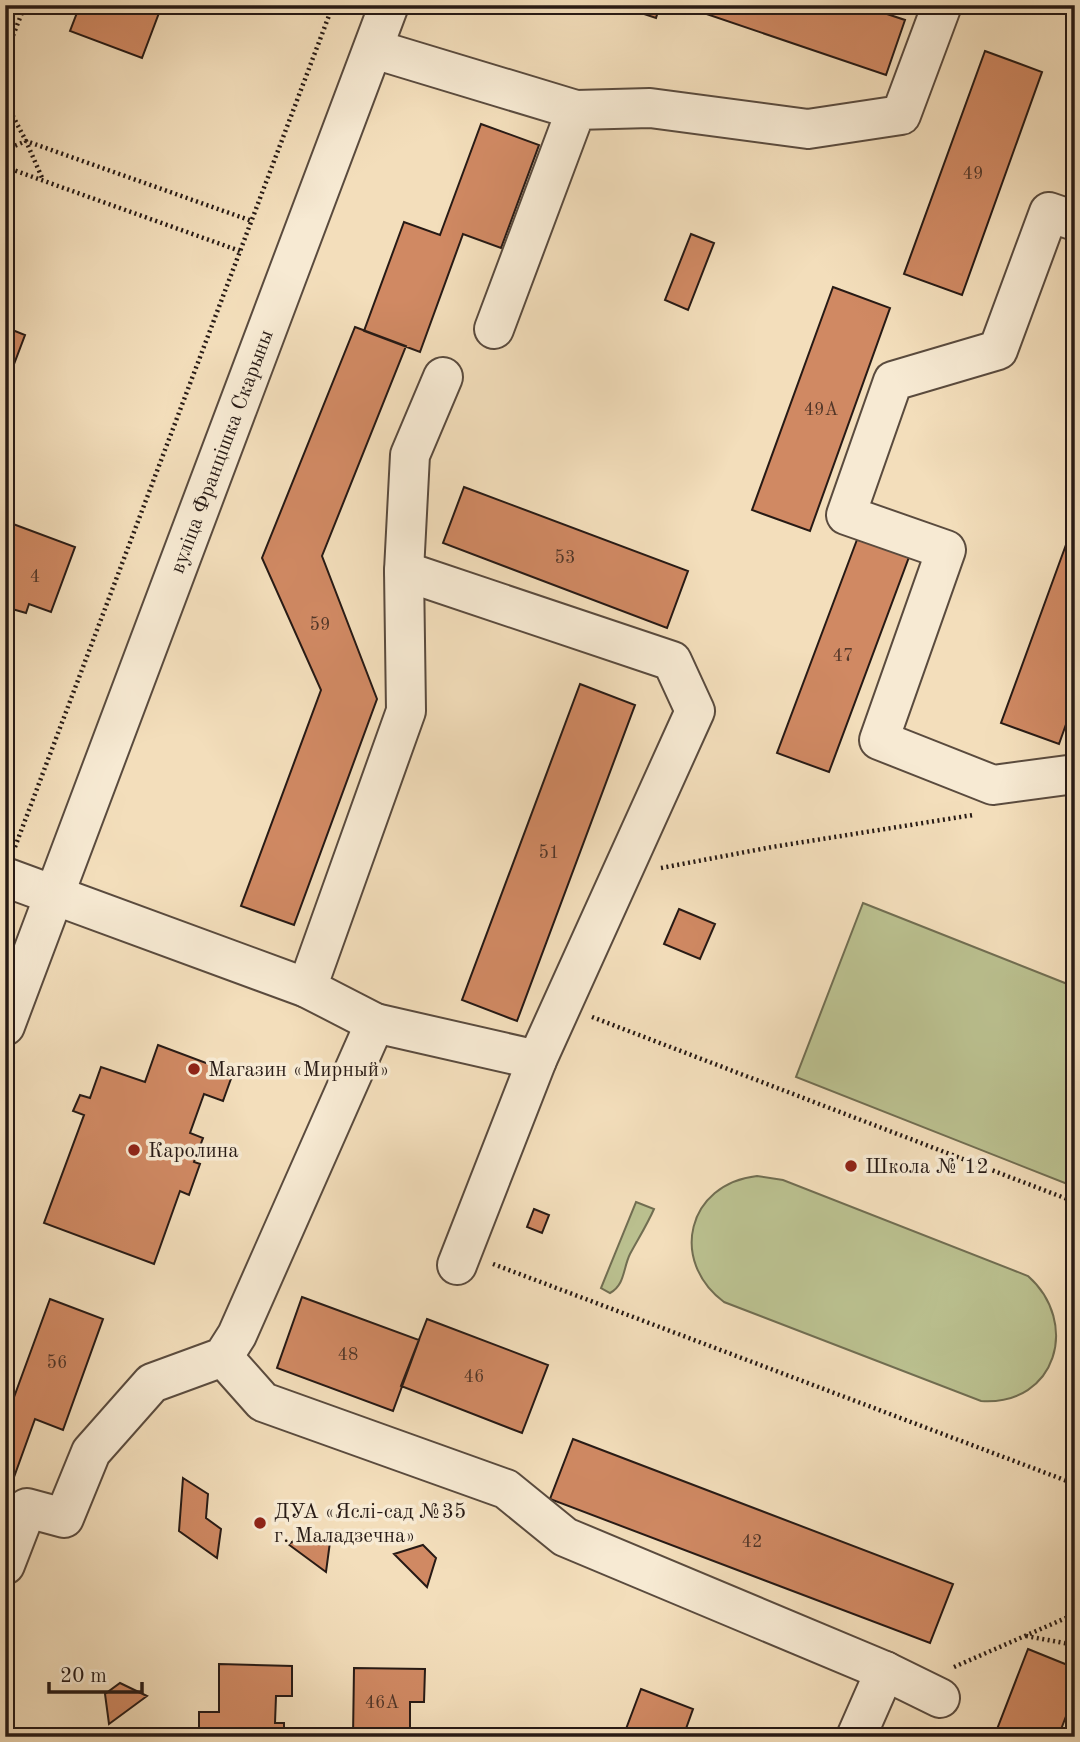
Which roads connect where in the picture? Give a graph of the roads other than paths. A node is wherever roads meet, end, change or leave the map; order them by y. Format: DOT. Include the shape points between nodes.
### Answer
graph roads {
  1 [pos="389,5"];
  2 [pos="942,5"];
  3 [pos="374,49"];
  4 [pos="576,110"];
  5 [pos="1075,221"];
  6 [pos="494,330"];
  7 [pos="443,377"];
  8 [pos="404,571"];
  9 [pos="1075,774"];
  10 [pos="10,863"];
  11 [pos="55,896"];
  12 [pos="307,988"];
  13 [pos="375,1023"];
  14 [pos="5,1026"];
  15 [pos="537,1060"];
  16 [pos="459,1259"];
  17 [pos="223,1357"];
  18 [pos="5,1565"];
  19 [pos="856,1737"];
  1 -- 3 [label="street, вуліца Францішка Скарыны"];
  2 -- 4 [label="street" via="901,115 808,129 650,108"];
  3 -- 4 [label="street"];
  3 -- 11 [label="street, вуліца Францішка Скарыны"];
  4 -- 6 [label="street"];
  5 -- 9 [label="street" via="1049,212 998,350 893,382 846,515 946,551 879,740 993,785"];
  7 -- 8 [label="street" via="410,455"];
  8 -- 12 [label="street" via="405,711"];
  8 -- 15 [label="street" via="672,661 695,710"];
  10 -- 11 [label="street"];
  11 -- 12 [label="street"];
  11 -- 14 [label="street, вуліца Францішка Скарыны"];
  12 -- 13 [label="street"];
  13 -- 15 [label="street"];
  13 -- 17 [label="street" via="237,1335"];
  15 -- 16 [label="street"];
  17 -- 18 [label="street" via="152,1383 91,1452 64,1518 27,1508"];
  17 -- 19 [label="street" via="263,1402 506,1489 565,1537 913,1685"];
}
